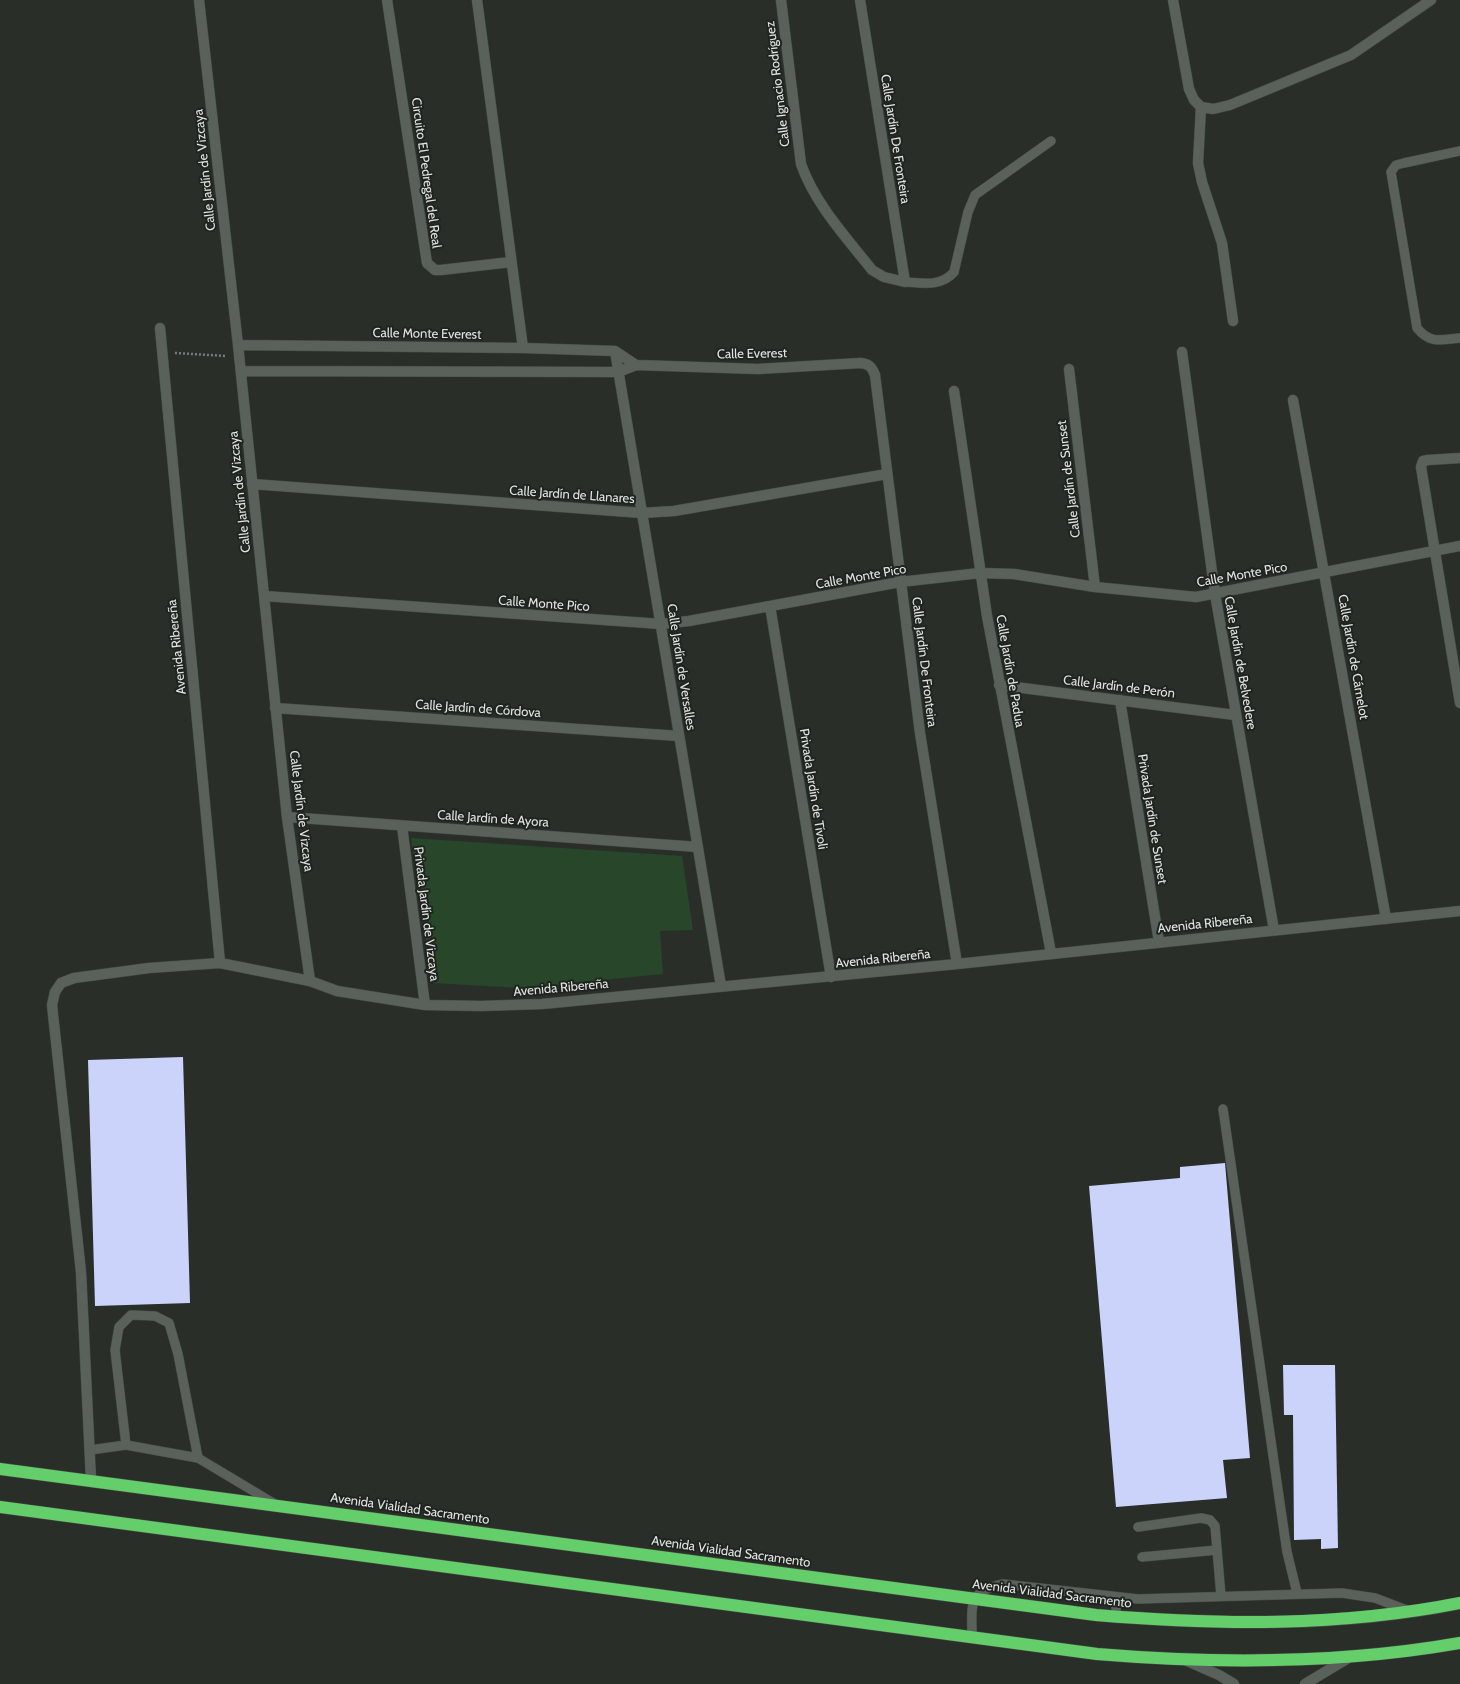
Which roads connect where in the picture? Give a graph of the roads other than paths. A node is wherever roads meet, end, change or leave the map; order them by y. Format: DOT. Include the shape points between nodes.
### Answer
graph roads {
  1 [pos="199,0"];
  2 [pos="387,0"];
  3 [pos="477,0"];
  4 [pos="781,0"];
  5 [pos="860,0"];
  6 [pos="1173,0"];
  7 [pos="1431,0"];
  8 [pos="1201,107"];
  9 [pos="1051,141"];
  10 [pos="1460,151"];
  11 [pos="511,262"];
  12 [pos="905,282"];
  13 [pos="1233,321"];
  14 [pos="160,328"];
  15 [pos="1460,338"];
  16 [pos="238,345"];
  17 [pos="523,348"];
  18 [pos="615,351"];
  19 [pos="1182,352"];
  20 [pos="868,364"];
  21 [pos="636,365"];
  22 [pos="1069,369"];
  23 [pos="241,371"];
  24 [pos="618,372"];
  25 [pos="954,391"];
  26 [pos="1293,400"];
  27 [pos="1460,458"];
  28 [pos="887,474"];
  29 [pos="252,484"];
  30 [pos="642,513"];
  31 [pos="1460,546"];
  32 [pos="1434,551"];
  33 [pos="1324,572"];
  34 [pos="980,573"];
  35 [pos="900,582"];
  36 [pos="1095,587"];
  37 [pos="1215,594"];
  38 [pos="264,596"];
  39 [pos="770,606"];
  40 [pos="661,624"];
  41 [pos="1457,671"];
  42 [pos="999,685"];
  43 [pos="1120,700"];
  44 [pos="1460,703"];
  45 [pos="275,708"];
  46 [pos="1235,715"];
  47 [pos="679,736"];
  48 [pos="287,817"];
  49 [pos="402,826"];
  50 [pos="698,847"];
  51 [pos="1460,911"];
  52 [pos="1386,918"];
  53 [pos="1274,930"];
  54 [pos="1159,942"];
  55 [pos="1051,954"];
  56 [pos="220,963"];
  57 [pos="957,964"];
  58 [pos="831,977"];
  59 [pos="310,981"];
  60 [pos="721,986"];
  61 [pos="425,1005"];
  62 [pos="1223,1109"];
  63 [pos="126,1445"];
  64 [pos="90,1450"];
  65 [pos="198,1458"];
  66 [pos="0,1469"];
  67 [pos="91,1480"];
  68 [pos="276,1505"];
  69 [pos="0,1507"];
  70 [pos="1138,1527"];
  71 [pos="1218,1550"];
  72 [pos="1142,1557"];
  73 [pos="1297,1593"];
  74 [pos="1222,1596"];
  75 [pos="1116,1598"];
  76 [pos="974,1599"];
  77 [pos="1460,1603"];
  78 [pos="1409,1611"];
  79 [pos="1116,1617"];
  80 [pos="972,1636"];
  81 [pos="1460,1643"];
  82 [pos="1353,1656"];
  83 [pos="1185,1660"];
  84 [pos="1234,1684"];
  85 [pos="1305,1684"];
  1 -- 16 [label="street, Calle Jardín de Vizcaya"];
  2 -- 11 [label="street, Circuito El Pedregal del Real" via="427,263 436,270 441,270"];
  3 -- 11 [label="street"];
  4 -- 12 [label="street, Calle Ignacio Rodríguez" via="801,164 814,194 872,270 889,279"];
  5 -- 12 [label="street, Calle Jardín De Fronteira"];
  6 -- 8 [label="street" via="1189,89"];
  7 -- 8 [label="street" via="1351,55 1230,105 1213,109"];
  8 -- 13 [label="street" via="1198,163 1222,243"];
  9 -- 12 [label="lane" via="975,195 968,212 954,272 948,279 933,284"];
  10 -- 15 [label="lane" via="1404,162 1396,165 1391,172 1416,328 1424,337 1432,340"];
  11 -- 17 [label="street"];
  14 -- 56 [label="street, Avenida Ribereña"];
  16 -- 17 [label="street, Calle Monte Everest"];
  16 -- 23 [label="street, Calle Jardín de Vizcaya"];
  17 -- 18 [label="street, Calle Monte Everest"];
  18 -- 21 [label="street"];
  18 -- 24 [label="street, Calle Jardín de Versalles"];
  19 -- 37 [label="street, Calle Jardín de Belvedere"];
  20 -- 21 [label="street, Calle Everest" via="758,369"];
  20 -- 28 [label="street, Calle Jardín De Fronteira" via="873,368 875,375"];
  21 -- 24 [label="street, Calle Everest"];
  22 -- 36 [label="street, Calle Jardín de Sunset"];
  23 -- 24 [label="street"];
  23 -- 29 [label="street, Calle Jardín de Vizcaya"];
  24 -- 30 [label="street, Calle Jardín de Versalles"];
  25 -- 34 [label="street, Calle Jardín de Padua"];
  26 -- 33 [label="street, Calle Jardín de Cámelot"];
  27 -- 32 [label="street" via="1428,460 1421,464"];
  28 -- 30 [label="street, Calle Jardín de Llanares" via="674,511"];
  28 -- 35 [label="street, Calle Jardín De Fronteira"];
  29 -- 30 [label="street, Calle Jardín de Llanares"];
  29 -- 38 [label="street, Calle Jardín de Vizcaya"];
  30 -- 40 [label="street, Calle Jardín de Versalles"];
  31 -- 32 [label="street, Calle Monte Pico"];
  32 -- 33 [label="street, Calle Monte Pico"];
  32 -- 41 [label="street"];
  33 -- 37 [label="street, Calle Monte Pico"];
  33 -- 52 [label="street, Calle Jardín de Cámelot"];
  34 -- 35 [label="street, Calle Monte Pico"];
  34 -- 36 [label="street, Calle Monte Pico" via="1014,574"];
  34 -- 42 [label="street, Calle Jardín de Padua"];
  35 -- 39 [label="street, Calle Monte Pico"];
  35 -- 57 [label="street, Calle Jardín De Fronteira" via="928,793"];
  36 -- 37 [label="street, Calle Monte Pico" via="1174,596 1196,597"];
  37 -- 46 [label="street, Calle Jardín de Belvedere"];
  38 -- 40 [label="street, Calle Monte Pico"];
  38 -- 45 [label="street, Calle Jardín de Vizcaya"];
  39 -- 40 [label="street, Calle Monte Pico"];
  39 -- 58 [label="street, Privada Jardín de Tívoli"];
  40 -- 47 [label="street, Calle Jardín de Versalles"];
  41 -- 44 [label="street"];
  42 -- 43 [label="street, Calle Jardín de Perón"];
  42 -- 55 [label="street, Calle Jardín de Padua"];
  43 -- 46 [label="street, Calle Jardín de Perón"];
  43 -- 54 [label="street, Privada Jardín de Sunset"];
  45 -- 47 [label="street, Calle Jardín de Córdova"];
  45 -- 48 [label="street, Calle Jardín de Vizcaya"];
  46 -- 53 [label="street, Calle Jardín de Belvedere"];
  47 -- 50 [label="street, Calle Jardín de Versalles"];
  48 -- 49 [label="street, Calle Jardín de Ayora"];
  48 -- 59 [label="street, Calle Jardín de Vizcaya"];
  49 -- 50 [label="street, Calle Jardín de Ayora"];
  49 -- 61 [label="street, Privada Jardín de Vizcaya"];
  50 -- 60 [label="street, Calle Jardín de Versalles"];
  51 -- 52 [label="street, Avenida Ribereña"];
  52 -- 53 [label="street, Avenida Ribereña"];
  53 -- 54 [label="street, Avenida Ribereña"];
  54 -- 55 [label="street, Avenida Ribereña"];
  55 -- 57 [label="street, Avenida Ribereña"];
  56 -- 59 [label="street, Avenida Ribereña"];
  56 -- 64 [label="street, Avenida Ribereña" via="149,968 74,978 61,983 55,992 52,1005 80,1272"];
  57 -- 58 [label="street, Avenida Ribereña"];
  58 -- 60 [label="street, Avenida Ribereña"];
  59 -- 61 [label="street, Avenida Ribereña" via="337,991"];
  60 -- 61 [label="street, Avenida Ribereña" via="542,1004"];
  62 -- 73 [label="lane" via="1287,1552"];
  63 -- 64 [label="lane"];
  63 -- 65 [label="lane"];
  63 -- 65 [label="lane" via="116,1350 119,1327 131,1315 155,1316 169,1323 178,1354"];
  64 -- 67 [label="street, Avenida Ribereña"];
  65 -- 68 [label="lane"];
  66 -- 67 [label="highway, Avenida Vialidad Sacramento"];
  67 -- 68 [label="highway, Avenida Vialidad Sacramento"];
  68 -- 76 [label="highway, Avenida Vialidad Sacramento"];
  69 -- 80 [label="highway"];
  70 -- 71 [label="lane" via="1206,1518 1215,1526"];
  71 -- 72 [label="lane"];
  71 -- 74 [label="lane"];
  73 -- 74 [label="lane"];
  73 -- 78 [label="lane" via="1359,1595 1390,1602"];
  74 -- 75 [label="lane"];
  75 -- 76 [label="lane" via="1003,1584 982,1590"];
  75 -- 79 [label="lane"];
  76 -- 79 [label="highway, Avenida Vialidad Sacramento"];
  76 -- 80 [label="lane"];
  77 -- 78 [label="highway, Avenida Vialidad Sacramento"];
  78 -- 79 [label="highway, Avenida Vialidad Sacramento" via="1266,1623 1189,1622"];
  80 -- 83 [label="highway" via="1090,1653"];
  81 -- 82 [label="highway"];
  82 -- 83 [label="highway" via="1277,1660"];
  82 -- 85 [label="street"];
  83 -- 84 [label="street" via="1219,1674"];
}
